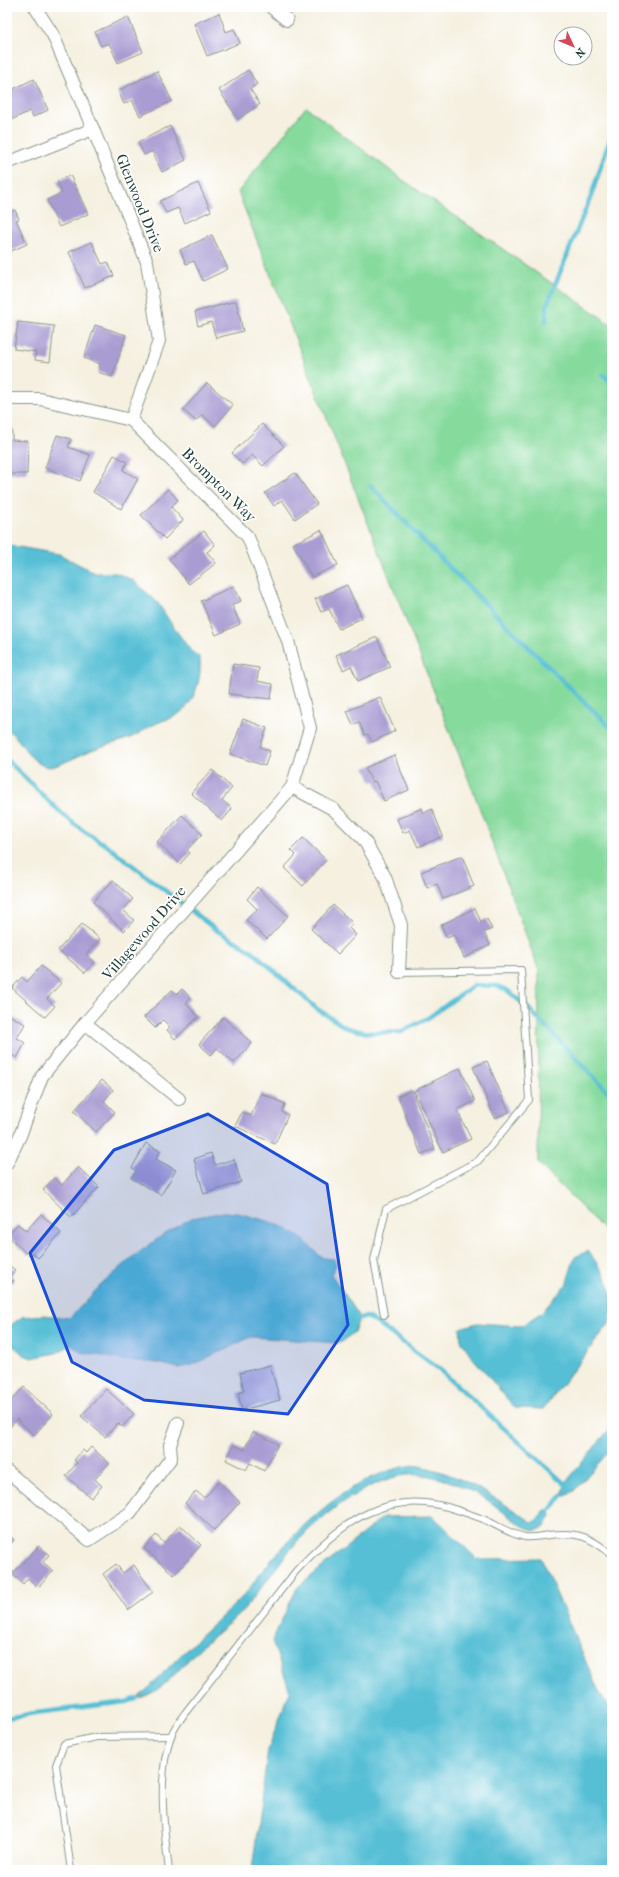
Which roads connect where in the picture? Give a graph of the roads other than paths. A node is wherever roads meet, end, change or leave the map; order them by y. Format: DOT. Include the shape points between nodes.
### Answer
graph roads {
  1 [pos="35,7"];
  2 [pos="271,7"];
  3 [pos="287,20"];
  4 [pos="93,129"];
  5 [pos="7,163"];
  6 [pos="7,399"];
  7 [pos="131,420"];
  8 [pos="310,728"];
  9 [pos="292,787"];
  10 [pos="399,972"];
  11 [pos="85,1023"];
  12 [pos="179,1099"];
  13 [pos="7,1163"];
  14 [pos="384,1314"];
  15 [pos="178,1423"];
  16 [pos="7,1471"];
  17 [pos="612,1555"];
  18 [pos="171,1736"];
  19 [pos="71,1870"];
  20 [pos="169,1870"];
  1 -- 4 [label="street, Glenwood Drive" via="53,35"];
  2 -- 3 [label="street"];
  4 -- 5 [label="street"];
  4 -- 7 [label="street, Glenwood Drive" via="147,262 159,341"];
  6 -- 7 [label="street" via="40,399"];
  7 -- 8 [label="street, Brompton Way" via="248,537 288,641"];
  8 -- 9 [label="street, Villagewood Drive"];
  9 -- 10 [label="street" via="333,809 364,840 385,877 401,925"];
  9 -- 11 [label="street, Villagewood Drive"];
  10 -- 14 [label="lane" via="521,970 529,1100 478,1161 386,1209 374,1260"];
  11 -- 12 [label="street"];
  11 -- 13 [label="street, Villagewood Drive" via="42,1076"];
  15 -- 16 [label="street" via="170,1445 171,1458 130,1513 89,1540"];
  17 -- 18 [label="lane" via="584,1535 565,1532 526,1537 507,1532 456,1509 428,1503 386,1505 344,1527 315,1550 185,1712"];
  18 -- 19 [label="lane" via="96,1737 64,1744 56,1766"];
  18 -- 20 [label="lane" via="166,1756 164,1784 165,1841"];
}
